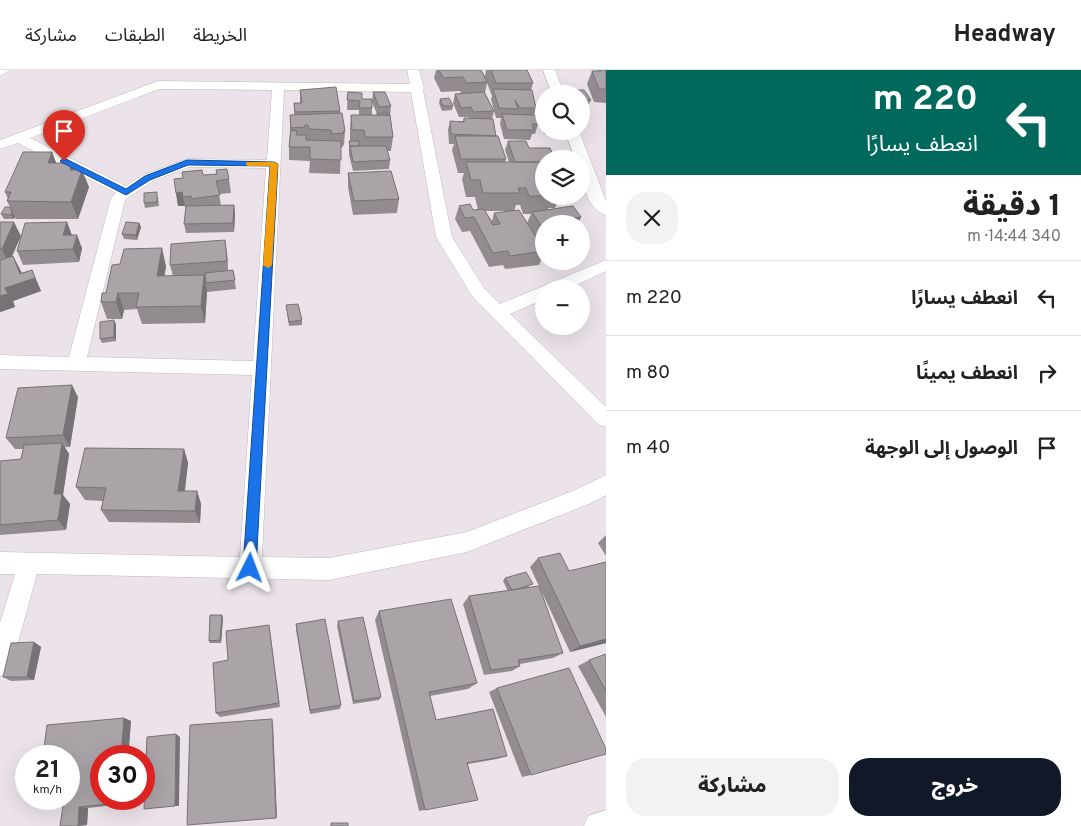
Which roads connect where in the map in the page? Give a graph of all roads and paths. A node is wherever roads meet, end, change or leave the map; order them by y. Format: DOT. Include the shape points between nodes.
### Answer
graph roads {
  1 [pos="4,70"];
  2 [pos="413,70"];
  3 [pos="549,70"];
  4 [pos="0,72"];
  5 [pos="555,85"];
  6 [pos="278,86"];
  7 [pos="418,88"];
  8 [pos="17,137"];
  9 [pos="575,140"];
  10 [pos="0,145"];
  11 [pos="274,164"];
  12 [pos="126,192"];
  13 [pos="606,210"];
  14 [pos="606,265"];
  15 [pos="572,280"];
  16 [pos="535,296"];
  17 [pos="498,312"];
  18 [pos="0,362"];
  19 [pos="76,364"];
  20 [pos="262,368"];
  21 [pos="606,419"];
  22 [pos="606,484"];
  23 [pos="0,563"];
  24 [pos="29,564"];
  25 [pos="250,568"];
  26 [pos="0,664"];
  27 [pos="606,824"];
  28 [pos="598,826"];
  1 -- 4 [label="street"];
  2 -- 7 [label="street"];
  3 -- 5 [label="street"];
  6 -- 7 [label="street"];
  6 -- 8 [label="street" via="158,85"];
  6 -- 11 [label="street"];
  7 -- 17 [label="street" via="444,237 478,292"];
  8 -- 10 [label="street"];
  8 -- 12 [label="street"];
  9 -- 13 [label="street" via="597,200"];
  11 -- 12 [label="street" via="187,163 148,178"];
  11 -- 20 [label="street"];
  12 -- 19 [label="street" via="118,198"];
  14 -- 15 [label="street"];
  16 -- 17 [label="street"];
  17 -- 21 [label="street"];
  18 -- 19 [label="street"];
  19 -- 20 [label="street"];
  20 -- 25 [label="street"];
  22 -- 25 [label="street" via="582,498 467,542 330,569"];
  23 -- 24 [label="street"];
  24 -- 25 [label="street"];
  24 -- 26 [label="street"];
  27 -- 28 [label="street"];
}
